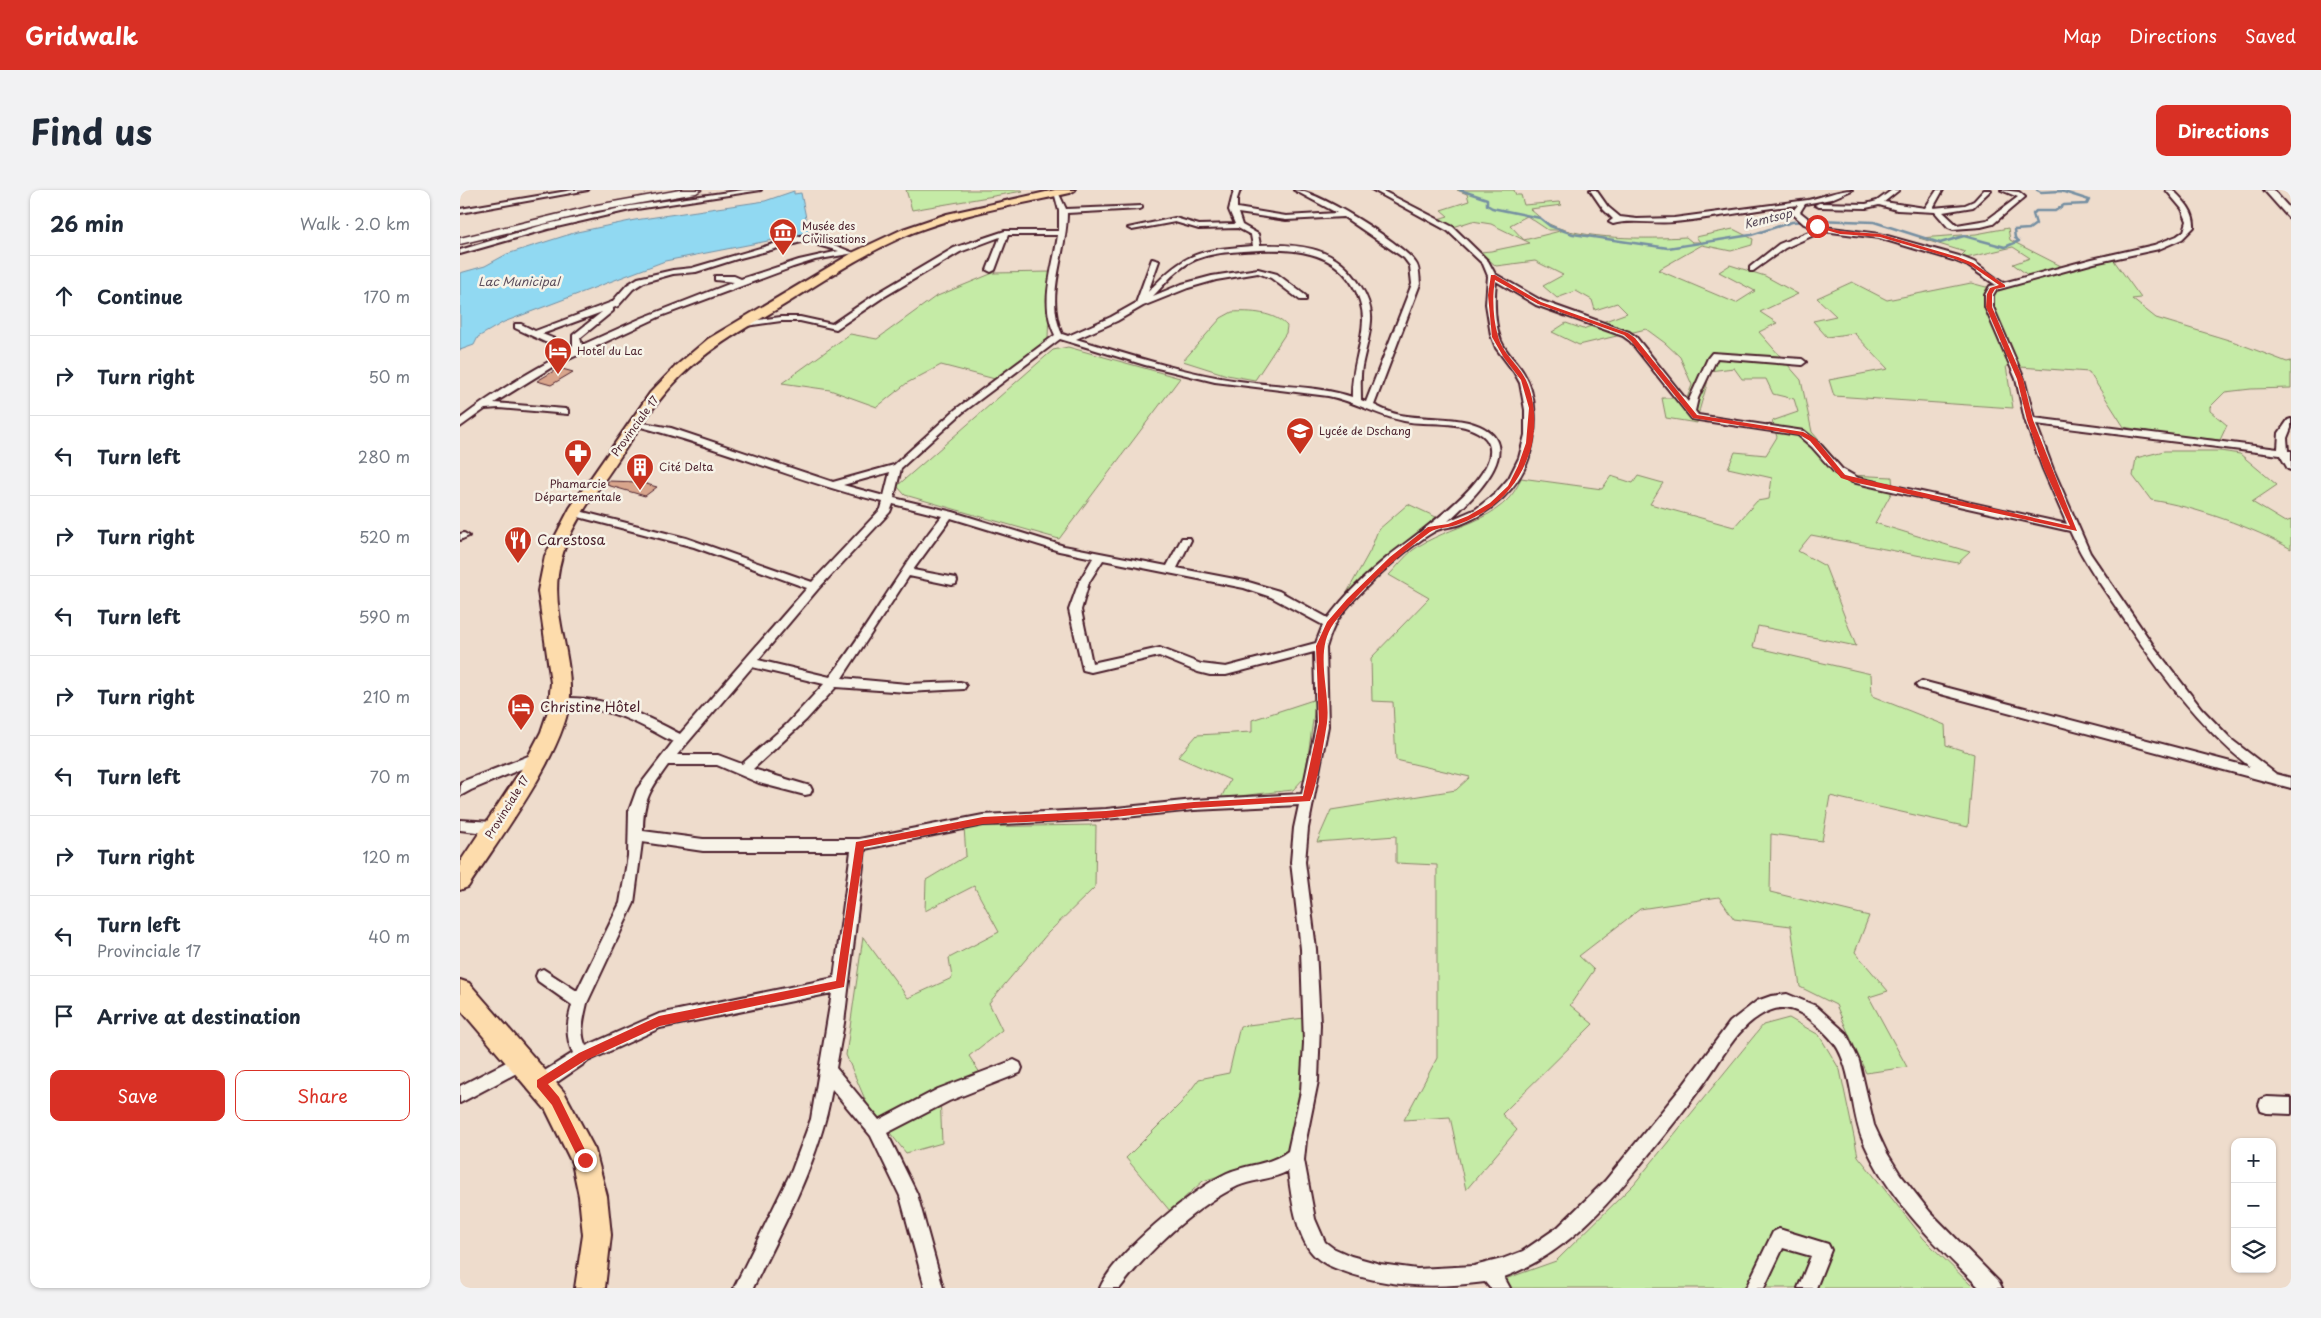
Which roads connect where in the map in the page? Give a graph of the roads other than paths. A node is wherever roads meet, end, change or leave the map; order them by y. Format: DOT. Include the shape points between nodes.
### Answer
graph roads {
  1 [pos="585,190"];
  2 [pos="696,190"];
  3 [pos="758,190"];
  4 [pos="1237,190"];
  5 [pos="1297,190"];
  6 [pos="1376,190"];
  7 [pos="1593,190"];
  8 [pos="1849,190"];
  9 [pos="1896,190"];
  10 [pos="1940,190"];
  11 [pos="1988,190"];
  12 [pos="2004,190"];
  13 [pos="2169,190"];
  14 [pos="2268,190"];
  15 [pos="1063,191"];
  16 [pos="1804,203"];
  17 [pos="1879,203"];
  18 [pos="1140,207"];
  19 [pos="1932,209"];
  20 [pos="1233,210"];
  21 [pos="460,211"];
  22 [pos="1063,211"];
  23 [pos="1345,215"];
  24 [pos="2291,216"];
  25 [pos="1239,226"];
  26 [pos="1132,228"];
  27 [pos="1822,228"];
  28 [pos="1062,232"];
  29 [pos="1006,233"];
  30 [pos="460,241"];
  31 [pos="1257,248"];
  32 [pos="460,252"];
  33 [pos="854,254"];
  34 [pos="1155,261"];
  35 [pos="1753,269"];
  36 [pos="991,270"];
  37 [pos="1493,276"];
  38 [pos="718,278"];
  39 [pos="740,282"];
  40 [pos="2003,286"];
  41 [pos="1303,298"];
  42 [pos="616,304"];
  43 [pos="1140,304"];
  44 [pos="739,325"];
  45 [pos="518,326"];
  46 [pos="534,334"];
  47 [pos="1064,337"];
  48 [pos="578,350"];
  49 [pos="1802,362"];
  50 [pos="1363,404"];
  51 [pos="481,406"];
  52 [pos="1691,411"];
  53 [pos="565,412"];
  54 [pos="2030,420"];
  55 [pos="636,422"];
  56 [pos="2291,422"];
  57 [pos="460,424"];
  58 [pos="2287,454"];
  59 [pos="897,467"];
  60 [pos="2291,467"];
  61 [pos="832,485"];
  62 [pos="890,500"];
  63 [pos="575,513"];
  64 [pos="949,514"];
  65 [pos="1430,528"];
  66 [pos="2074,529"];
  67 [pos="1186,540"];
  68 [pos="1100,556"];
  69 [pos="1170,570"];
  70 [pos="905,572"];
  71 [pos="952,581"];
  72 [pos="814,586"];
  73 [pos="1330,624"];
  74 [pos="1320,646"];
  75 [pos="750,662"];
  76 [pos="833,682"];
  77 [pos="1922,685"];
  78 [pos="960,686"];
  79 [pos="559,703"];
  80 [pos="683,741"];
  81 [pos="536,758"];
  82 [pos="665,760"];
  83 [pos="745,769"];
  84 [pos="2272,778"];
  85 [pos="2291,783"];
  86 [pos="805,790"];
  87 [pos="460,791"];
  88 [pos="1307,799"];
  89 [pos="460,825"];
  90 [pos="493,828"];
  91 [pos="636,836"];
  92 [pos="860,844"];
  93 [pos="460,880"];
  94 [pos="543,976"];
  95 [pos="841,984"];
  96 [pos="460,991"];
  97 [pos="580,1002"];
  98 [pos="582,1056"];
  99 [pos="522,1062"];
  100 [pos="1014,1068"];
  101 [pos="828,1071"];
  102 [pos="541,1083"];
  103 [pos="460,1095"];
  104 [pos="2267,1105"];
  105 [pos="2291,1106"];
  106 [pos="877,1130"];
  107 [pos="1295,1156"];
  108 [pos="1490,1273"];
  109 [pos="590,1288"];
  110 [pos="743,1288"];
  111 [pos="934,1288"];
  112 [pos="1109,1288"];
  113 [pos="1501,1288"];
  114 [pos="1755,1288"];
  115 [pos="1807,1288"];
  116 [pos="1993,1288"];
  1 -- 21 [label="street"];
  2 -- 30 [label="main road" via="612,205"];
  3 -- 32 [label="street" via="630,208"];
  4 -- 20 [label="street" via="1233,197"];
  5 -- 23 [label="street"];
  6 -- 37 [label="street" via="1446,226 1487,265"];
  7 -- 16 [label="street" via="1615,221 1675,221 1767,205"];
  8 -- 16 [label="street" via="1833,198"];
  9 -- 17 [label="street"];
  10 -- 19 [label="street"];
  11 -- 19 [label="street" via="1968,207"];
  12 -- 19 [label="street" via="2022,197 1990,222 1980,225 1956,227"];
  13 -- 40 [label="street" via="2184,207 2191,224 2179,237 2149,248"];
  14 -- 24 [label="street"];
  15 -- 22 [label="street"];
  15 -- 33 [label="main road, Provinciale 17" via="927,223"];
  16 -- 17 [label="street" via="1866,206"];
  16 -- 27 [label="street" via="1796,212 1807,222"];
  17 -- 19 [label="street" via="1890,208"];
  18 -- 22 [label="street"];
  20 -- 23 [label="street" via="1286,218"];
  20 -- 25 [label="street"];
  22 -- 28 [label="street"];
  23 -- 50 [label="street" via="1400,251 1413,265 1416,284"];
  25 -- 26 [label="street" via="1199,227 1175,220"];
  25 -- 31 [label="street" via="1254,234"];
  27 -- 35 [label="street" via="1782,246"];
  27 -- 40 [label="street" via="1874,234 1956,258 1971,264"];
  28 -- 29 [label="street"];
  28 -- 47 [label="street" via="1052,287 1052,319"];
  29 -- 36 [label="street"];
  29 -- 44 [label="street" via="957,250 833,327 800,319"];
  31 -- 43 [label="street" via="1189,259 1174,269"];
  31 -- 50 [label="street" via="1289,247 1332,257 1355,280 1367,315 1356,372"];
  33 -- 39 [label="street" via="829,255"];
  33 -- 42 [label="street" via="821,243 811,236 692,270 642,280 630,287"];
  33 -- 44 [label="main road, Provinciale 17"];
  34 -- 43 [label="street"];
  37 -- 52 [label="street" via="1540,303 1626,334"];
  37 -- 65 [label="street" via="1490,295 1495,337 1524,380 1532,408 1529,443 1510,487 1492,504 1450,526"];
  38 -- 39 [label="street" via="734,278"];
  39 -- 48 [label="street"];
  40 -- 54 [label="street" via="1993,288 1989,294 1989,307 2020,379"];
  41 -- 43 [label="street" via="1274,276 1258,271 1193,284"];
  42 -- 46 [label="street"];
  42 -- 48 [label="street" via="576,337"];
  43 -- 47 [label="street" via="1109,322"];
  44 -- 55 [label="main road, Provinciale 17" via="702,350 679,371"];
  45 -- 46 [label="street"];
  46 -- 48 [label="street"];
  47 -- 50 [label="street" via="1167,368 1236,383 1312,391"];
  47 -- 59 [label="street" via="959,411"];
  48 -- 51 [label="street"];
  49 -- 52 [label="street" via="1715,355 1692,398"];
  50 -- 65 [label="street" via="1408,420 1458,423 1476,428 1493,442 1492,466 1476,489"];
  51 -- 53 [label="street"];
  51 -- 57 [label="street"];
  52 -- 66 [label="street" via="1701,419 1801,433 1812,440 1843,477"];
  54 -- 58 [label="street"];
  54 -- 66 [label="street"];
  55 -- 61 [label="street"];
  55 -- 63 [label="main road, Provinciale 17"];
  56 -- 58 [label="street" via="2284,429"];
  58 -- 60 [label="street"];
  59 -- 61 [label="street"];
  59 -- 62 [label="street" via="890,479"];
  61 -- 62 [label="street"];
  62 -- 64 [label="street"];
  62 -- 72 [label="street" via="886,510"];
  63 -- 72 [label="street" via="698,545"];
  63 -- 79 [label="main road, Provinciale 17" via="558,544 548,575 548,608 561,690"];
  64 -- 68 [label="street" via="1063,549"];
  64 -- 70 [label="street"];
  65 -- 73 [label="street" via="1392,559"];
  66 -- 84 [label="street" via="2085,553 2151,651 2197,711 2228,743"];
  67 -- 69 [label="street"];
  68 -- 69 [label="street"];
  68 -- 74 [label="street" via="1084,582 1076,610 1087,666 1091,668 1160,652 1198,668 1226,671"];
  69 -- 73 [label="street" via="1275,594"];
  70 -- 71 [label="street"];
  70 -- 76 [label="street"];
  72 -- 75 [label="street"];
  73 -- 74 [label="street"];
  74 -- 88 [label="street" via="1323,722"];
  75 -- 76 [label="street"];
  75 -- 80 [label="street"];
  76 -- 78 [label="street" via="907,688"];
  76 -- 83 [label="street" via="784,735"];
  77 -- 84 [label="street"];
  79 -- 80 [label="street" via="606,706 646,721"];
  79 -- 81 [label="main road, Provinciale 17"];
  80 -- 82 [label="street"];
  81 -- 87 [label="street"];
  81 -- 90 [label="main road, Provinciale 17"];
  82 -- 83 [label="street" via="718,760"];
  82 -- 91 [label="street" via="644,789 636,811"];
  83 -- 86 [label="street" via="764,779"];
  84 -- 85 [label="street"];
  88 -- 92 [label="street" via="983,820"];
  88 -- 107 [label="street" via="1298,862 1312,1008 1310,1087"];
  89 -- 90 [label="street"];
  90 -- 93 [label="main road, Provinciale 17"];
  91 -- 92 [label="street" via="703,845"];
  91 -- 97 [label="street" via="626,902"];
  92 -- 95 [label="street"];
  94 -- 97 [label="street"];
  95 -- 98 [label="street" via="659,1021"];
  95 -- 101 [label="street"];
  96 -- 99 [label="main road"];
  97 -- 98 [label="street" via="575,1020 575,1041"];
  98 -- 102 [label="street"];
  99 -- 102 [label="main road"];
  99 -- 103 [label="street"];
  100 -- 106 [label="street" via="944,1095"];
  101 -- 106 [label="street"];
  101 -- 110 [label="street" via="819,1119 799,1174"];
  102 -- 109 [label="main road" via="555,1101 585,1160 597,1235"];
  104 -- 105 [label="street"];
  106 -- 111 [label="street" via="908,1194"];
  107 -- 108 [label="street" via="1306,1224 1318,1248 1337,1260 1393,1277 1444,1279"];
  107 -- 112 [label="street" via="1274,1170 1234,1179 1197,1202 1158,1233"];
  108 -- 113 [label="street"];
  108 -- 116 [label="street" via="1529,1257 1571,1227 1608,1191 1698,1080 1732,1030 1758,1008 1779,999 1801,1004 1840,1038 1869,1134 1900,1192"];
  114 -- 115 [label="street" via="1779,1238 1822,1250"];
}
